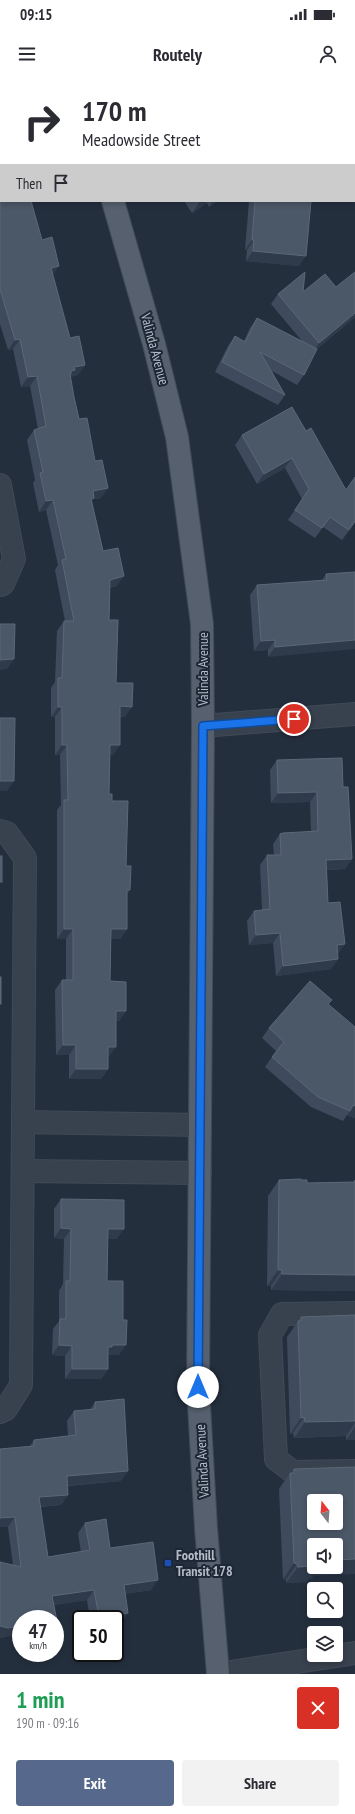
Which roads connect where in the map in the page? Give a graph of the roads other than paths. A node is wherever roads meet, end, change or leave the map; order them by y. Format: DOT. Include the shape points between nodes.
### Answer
graph roads {
  1 [pos="113,202"];
  2 [pos="0,485"];
  3 [pos="0,585"];
  4 [pos="355,714"];
  5 [pos="203,726"];
  6 [pos="0,831"];
  7 [pos="23,1122"];
  8 [pos="200,1125"];
  9 [pos="23,1171"];
  10 [pos="200,1173"];
  11 [pos="355,1313"];
  12 [pos="0,1412"];
  13 [pos="355,1470"];
  14 [pos="355,1653"];
  15 [pos="218,1674"];
  1 -- 5 [label="main road, Valinda Avenue" via="154,344 177,437 202,624"];
  2 -- 3 [label="street" via="14,559"];
  4 -- 5 [label="street"];
  5 -- 8 [label="main road, Valinda Avenue"];
  6 -- 7 [label="street" via="7,833 25,858"];
  7 -- 8 [label="street"];
  7 -- 9 [label="street"];
  8 -- 10 [label="main road, Valinda Avenue"];
  9 -- 10 [label="street"];
  9 -- 12 [label="street" via="21,1384 6,1409"];
  10 -- 15 [label="main road, Valinda Avenue" via="198,1387"];
  11 -- 13 [label="street" via="282,1314 270,1335 276,1459 293,1472"];
  14 -- 15 [label="street"];
}
